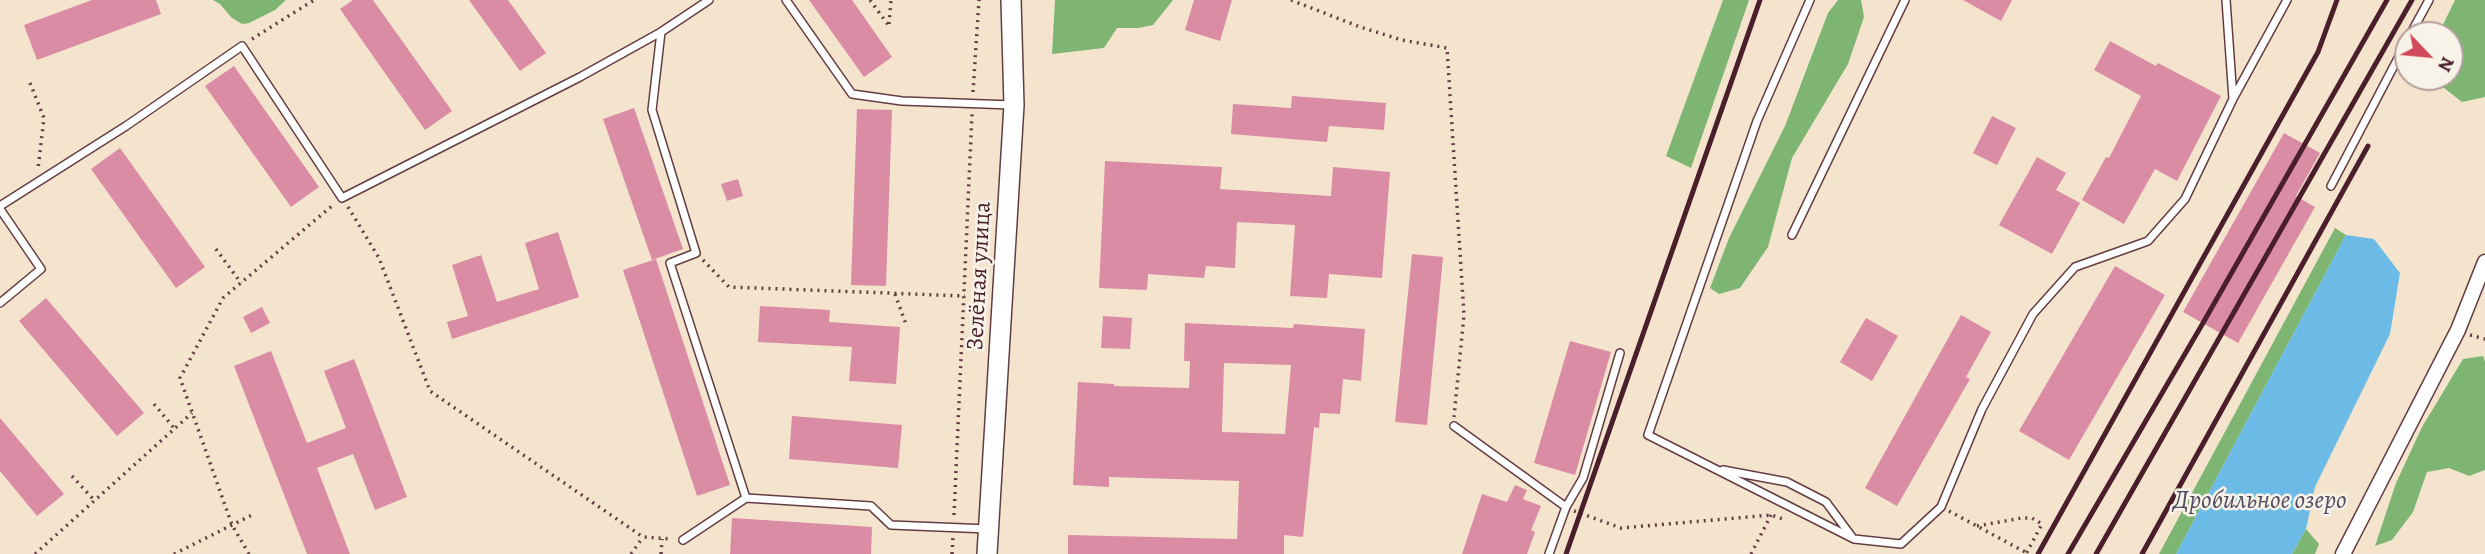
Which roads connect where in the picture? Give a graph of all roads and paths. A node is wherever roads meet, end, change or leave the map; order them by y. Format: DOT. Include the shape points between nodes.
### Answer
graph roads {
  1 [pos="314,0"];
  2 [pos="709,0"];
  3 [pos="786,0"];
  4 [pos="870,0"];
  5 [pos="891,0"];
  6 [pos="979,0"];
  7 [pos="1011,0"];
  8 [pos="1291,0"];
  9 [pos="1810,0"];
  10 [pos="1905,0"];
  11 [pos="2226,0"];
  12 [pos="2287,0"];
  13 [pos="2429,0"];
  14 [pos="2418,21"];
  15 [pos="661,32"];
  16 [pos="242,46"];
  17 [pos="2394,66"];
  18 [pos="30,83"];
  19 [pos="2233,99"];
  20 [pos="972,104"];
  21 [pos="1014,105"];
  22 [pos="36,183"];
  23 [pos="2331,186"];
  24 [pos="342,198"];
  25 [pos="0,208"];
  26 [pos="1792,235"];
  27 [pos="216,249"];
  28 [pos="696,253"];
  29 [pos="2485,262"];
  30 [pos="241,283"];
  31 [pos="895,294"];
  32 [pos="965,296"];
  33 [pos="0,303"];
  34 [pos="907,327"];
  35 [pos="1620,354"];
  36 [pos="153,404"];
  37 [pos="192,412"];
  38 [pos="1454,426"];
  39 [pos="174,428"];
  40 [pos="1716,469"];
  41 [pos="72,475"];
  42 [pos="746,498"];
  43 [pos="94,501"];
  44 [pos="1566,507"];
  45 [pos="1941,507"];
  46 [pos="254,514"];
  47 [pos="1587,516"];
  48 [pos="232,525"];
  49 [pos="1977,526"];
  50 [pos="953,527"];
  51 [pos="988,529"];
  52 [pos="643,537"];
  53 [pos="662,538"];
  54 [pos="1854,539"];
  55 [pos="683,540"];
  56 [pos="2027,553"];
  57 [pos="35,554"];
  58 [pos="174,554"];
  59 [pos="249,554"];
  60 [pos="631,554"];
  61 [pos="661,554"];
  62 [pos="952,554"];
  63 [pos="987,554"];
  64 [pos="1549,554"];
  65 [pos="1751,554"];
  66 [pos="2343,554"];
  1 -- 16 [label="path"];
  2 -- 15 [label="lane"];
  3 -- 20 [label="lane" via="852,94"];
  4 -- 5 [label="path" via="889,26"];
  6 -- 20 [label="path"];
  7 -- 21 [label="main road, Зелёная улица"];
  8 -- 38 [label="path" via="1402,40 1447,48 1464,314"];
  9 -- 40 [label="lane" via="1757,121 1648,435"];
  10 -- 26 [label="lane"];
  11 -- 19 [label="lane"];
  12 -- 19 [label="lane"];
  13 -- 14 [label="lane"];
  15 -- 24 [label="lane"];
  15 -- 28 [label="lane" via="652,110"];
  16 -- 22 [label="lane"];
  16 -- 24 [label="lane"];
  17 -- 23 [label="lane"];
  18 -- 22 [label="path" via="44,118"];
  19 -- 45 [label="lane" via="2185,199 2148,241 2075,267 2033,314 1982,408"];
  20 -- 21 [label="lane"];
  20 -- 32 [label="path"];
  21 -- 51 [label="main road, Зелёная улица"];
  22 -- 25 [label="lane"];
  24 -- 30 [label="path"];
  24 -- 52 [label="path" via="379,258 429,391"];
  25 -- 33 [label="lane" via="41,269"];
  27 -- 30 [label="path"];
  28 -- 31 [label="path" via="729,287"];
  28 -- 42 [label="lane" via="670,263"];
  29 -- 66 [label="street" via="2458,330"];
  30 -- 37 [label="path" via="223,298 180,378"];
  31 -- 32 [label="path"];
  31 -- 34 [label="path"];
  32 -- 50 [label="path"];
  35 -- 44 [label="lane" via="1583,478"];
  36 -- 39 [label="path"];
  37 -- 39 [label="path"];
  37 -- 48 [label="path"];
  38 -- 44 [label="lane"];
  39 -- 43 [label="path"];
  40 -- 54 [label="lane"];
  40 -- 54 [label="lane" via="1787,482 1826,502"];
  41 -- 43 [label="path"];
  42 -- 50 [label="lane" via="871,506 891,525"];
  42 -- 55 [label="lane"];
  43 -- 57 [label="path"];
  44 -- 64 [label="lane"];
  45 -- 49 [label="path"];
  45 -- 54 [label="lane" via="1901,544"];
  46 -- 48 [label="path"];
  47 -- 65 [label="path" via="1621,528 1771,515"];
  48 -- 58 [label="path"];
  48 -- 59 [label="path"];
  49 -- 56 [label="path"];
  49 -- 56 [label="path" via="2032,518 2042,524"];
  50 -- 51 [label="lane"];
  50 -- 62 [label="path"];
  51 -- 63 [label="main road, Зелёная улица"];
  52 -- 53 [label="path"];
  52 -- 60 [label="path"];
  53 -- 55 [label="path"];
  53 -- 61 [label="path"];
}
